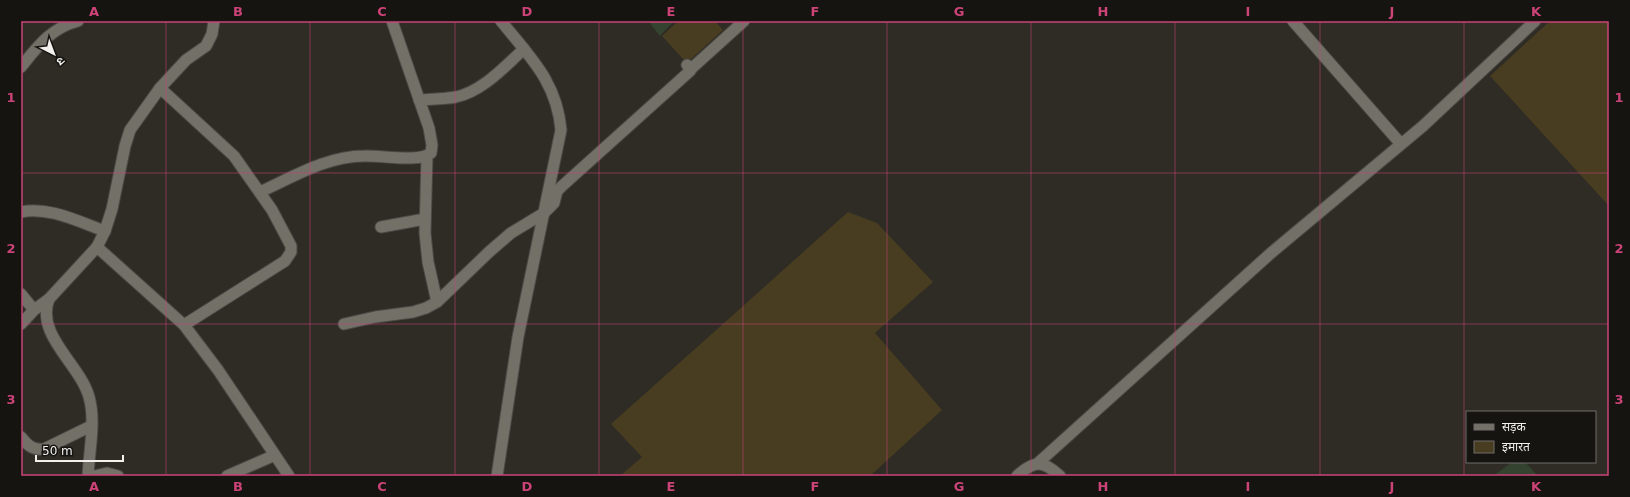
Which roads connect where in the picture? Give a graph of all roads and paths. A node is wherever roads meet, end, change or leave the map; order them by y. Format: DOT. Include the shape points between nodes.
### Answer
graph roads {
  1 [pos="78,21"];
  2 [pos="214,21"];
  3 [pos="392,21"];
  4 [pos="501,21"];
  5 [pos="744,21"];
  6 [pos="1293,21"];
  7 [pos="1535,21"];
  8 [pos="524,49"];
  9 [pos="21,67"];
  10 [pos="160,88"];
  11 [pos="419,100"];
  12 [pos="1401,144"];
  13 [pos="428,155"];
  14 [pos="260,192"];
  15 [pos="21,212"];
  16 [pos="544,213"];
  17 [pos="426,220"];
  18 [pos="381,227"];
  19 [pos="105,231"];
  20 [pos="97,247"];
  21 [pos="21,294"];
  22 [pos="49,300"];
  23 [pos="437,302"];
  24 [pos="34,310"];
  25 [pos="21,324"];
  26 [pos="344,324"];
  27 [pos="184,325"];
  28 [pos="91,426"];
  29 [pos="21,437"];
  30 [pos="275,455"];
  31 [pos="1038,463"];
  32 [pos="88,476"];
  33 [pos="94,476"];
  34 [pos="118,476"];
  35 [pos="227,476"];
  36 [pos="289,476"];
  37 [pos="497,476"];
  38 [pos="1017,476"];
  39 [pos="1060,476"];
  1 -- 9 [label="street" via="50,34"];
  2 -- 10 [label="street" via="212,34 206,46 186,60"];
  3 -- 11 [label="street"];
  4 -- 8 [label="street"];
  5 -- 16 [label="street" via="690,66 561,187 554,202"];
  6 -- 12 [label="street"];
  7 -- 12 [label="street"];
  8 -- 11 [label="street" via="487,81 467,94"];
  8 -- 16 [label="street" via="547,80 559,111 561,130"];
  10 -- 14 [label="street" via="234,156"];
  10 -- 19 [label="street" via="130,130"];
  11 -- 13 [label="street" via="432,138 432,149"];
  12 -- 31 [label="street" via="1271,253"];
  13 -- 14 [label="street" via="421,158 344,157 324,163"];
  13 -- 17 [label="street"];
  14 -- 27 [label="street" via="288,238 291,252 289,257"];
  15 -- 19 [label="street" via="43,211"];
  16 -- 23 [label="street" via="489,252"];
  16 -- 37 [label="street" via="518,337"];
  17 -- 18 [label="street"];
  17 -- 23 [label="street" via="428,262"];
  19 -- 20 [label="street"];
  20 -- 22 [label="street"];
  20 -- 27 [label="street"];
  21 -- 24 [label="street"];
  22 -- 24 [label="street"];
  22 -- 28 [label="street" via="46,308 47,323 57,343 84,382 89,398"];
  23 -- 26 [label="street" via="413,312"];
  24 -- 25 [label="street"];
  27 -- 30 [label="street" via="218,370"];
  28 -- 29 [label="street" via="44,448 31,447"];
  28 -- 32 [label="street"];
  30 -- 35 [label="street"];
  30 -- 36 [label="street"];
  31 -- 38 [label="street" via="1029,466"];
  31 -- 39 [label="street" via="1046,464"];
  33 -- 34 [label="street" via="107,473"];
}
